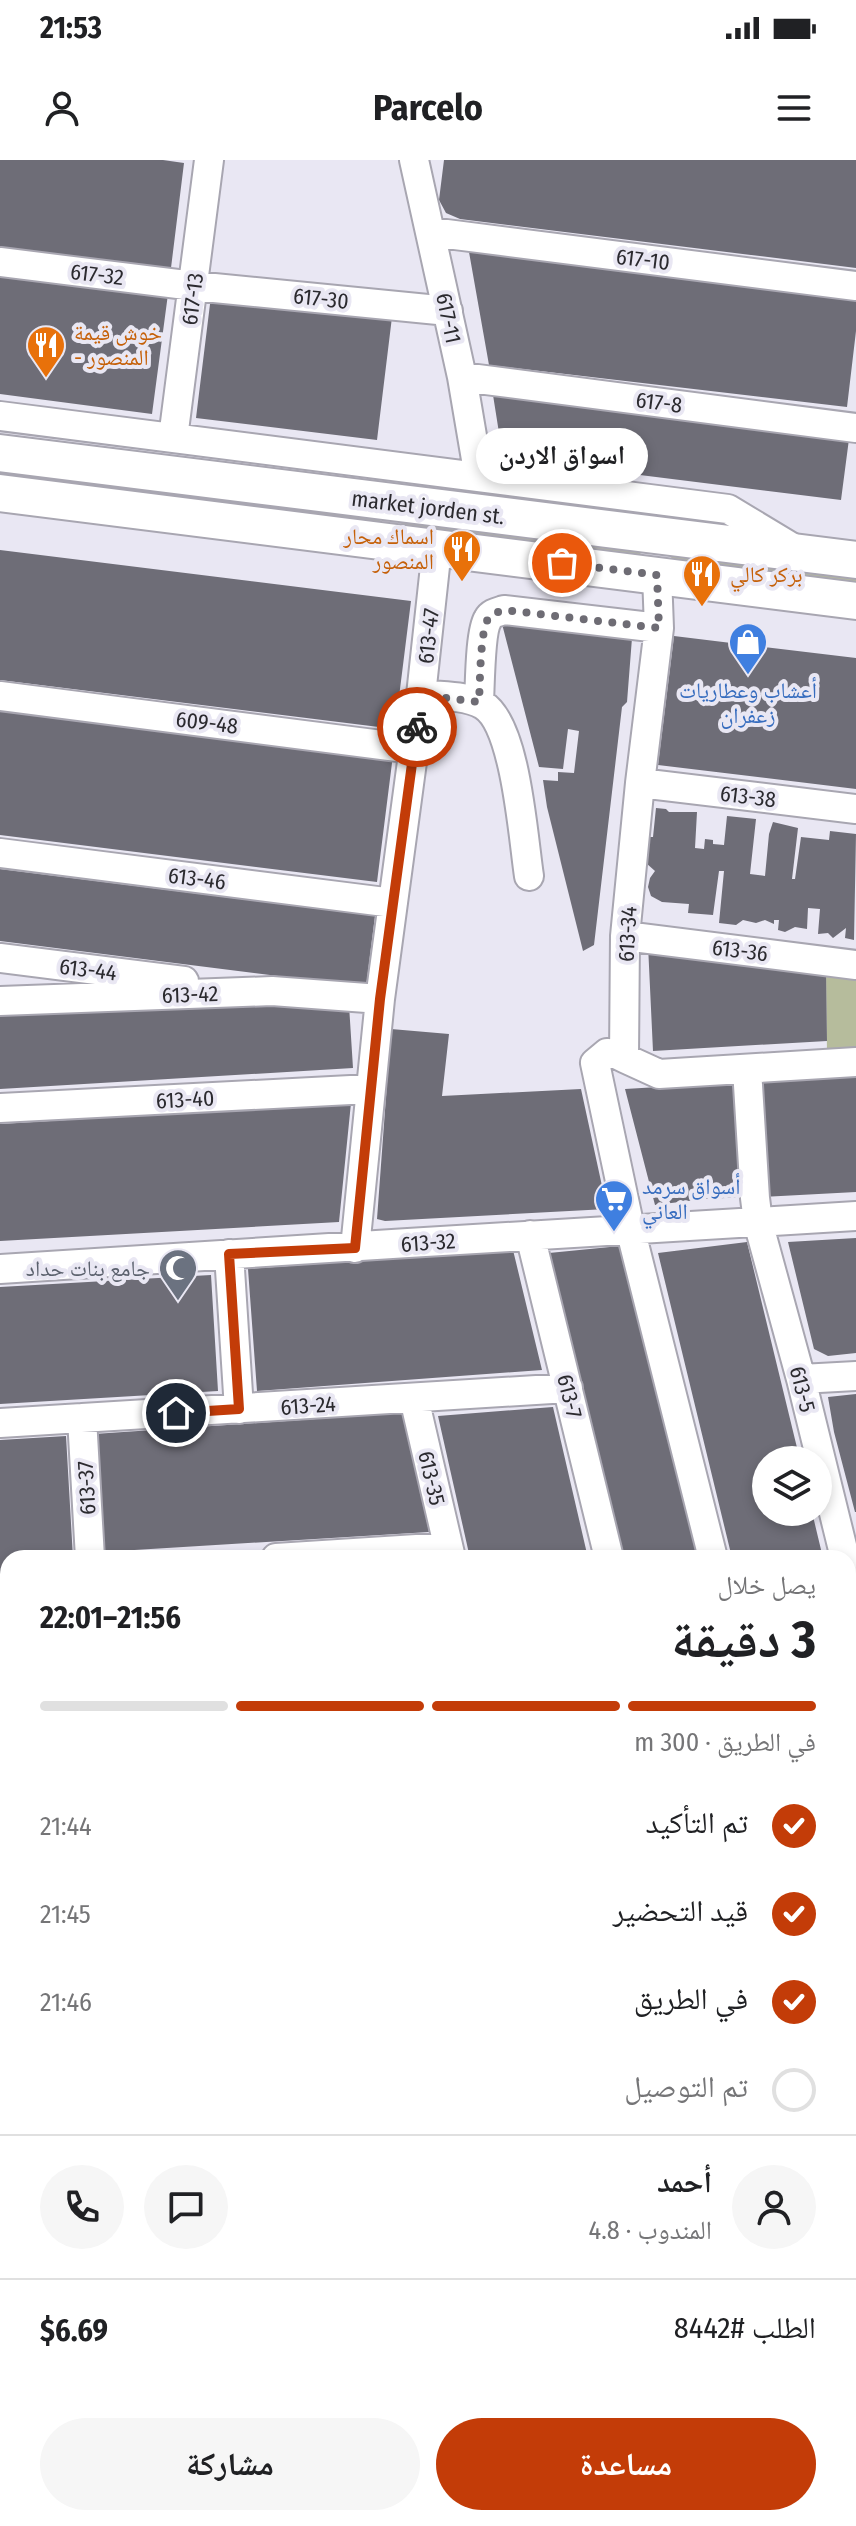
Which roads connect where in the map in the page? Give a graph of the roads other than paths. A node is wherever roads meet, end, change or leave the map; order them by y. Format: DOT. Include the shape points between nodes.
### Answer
graph roads {
  1 [pos="209,160"];
  2 [pos="414,160"];
  3 [pos="431,232"];
  4 [pos="0,262"];
  5 [pos="194,286"];
  6 [pos="856,286"];
  7 [pos="448,311"];
  8 [pos="462,377"];
  9 [pos="0,416"];
  10 [pos="856,428"];
  11 [pos="173,438"];
  12 [pos="0,453"];
  13 [pos="479,477"];
  14 [pos="0,493"];
  15 [pos="659,536"];
  16 [pos="437,548"];
  17 [pos="800,552"];
  18 [pos="856,560"];
  19 [pos="657,575"];
  20 [pos="856,601"];
  21 [pos="659,628"];
  22 [pos="421,695"];
  23 [pos="0,696"];
  24 [pos="479,702"];
  25 [pos="413,749"];
  26 [pos="640,783"];
  27 [pos="856,809"];
  28 [pos="0,853"];
  29 [pos="529,876"];
  30 [pos="393,903"];
  31 [pos="625,936"];
  32 [pos="0,958"];
  33 [pos="856,965"];
  34 [pos="272,991"];
  35 [pos="380,999"];
  36 [pos="0,1001"];
  37 [pos="624,1058"];
  38 [pos="856,1062"];
  39 [pos="747,1069"];
  40 [pos="370,1089"];
  41 [pos="0,1108"];
  42 [pos="856,1216"];
  43 [pos="758,1222"];
  44 [pos="630,1228"];
  45 [pos="530,1235"];
  46 [pos="355,1248"];
  47 [pos="229,1254"];
  48 [pos="0,1269"];
  49 [pos="856,1376"];
  50 [pos="801,1379"];
  51 [pos="568,1388"];
  52 [pos="414,1398"];
  53 [pos="239,1409"];
  54 [pos="82,1418"];
  55 [pos="0,1423"];
  56 [pos="90,1550"];
  57 [pos="449,1550"];
  58 [pos="607,1550"];
  59 [pos="711,1550"];
  60 [pos="843,1550"];
  1 -- 5 [label="street, 617-13"];
  2 -- 3 [label="street, 617-11"];
  3 -- 6 [label="street, 617-10"];
  3 -- 7 [label="street, 617-11"];
  4 -- 5 [label="street, 617-32"];
  5 -- 7 [label="street, 617-30"];
  5 -- 11 [label="street, 617-13"];
  7 -- 8 [label="street, 617-11"];
  8 -- 10 [label="street, 617-8"];
  8 -- 13 [label="street, 617-11"];
  9 -- 11 [label="street"];
  11 -- 13 [label="street"];
  12 -- 15 [label="main road, market jorden st."];
  13 -- 17 [label="street" via="728,509"];
  14 -- 16 [label="main road, market jorden st."];
  15 -- 17 [label="main road, market jorden st."];
  15 -- 19 [label="main road"];
  16 -- 19 [label="main road, market jorden st."];
  16 -- 22 [label="street, 613-47"];
  17 -- 18 [label="main road, market jorden st."];
  19 -- 20 [label="main road, market jorden st."];
  19 -- 21 [label="street, 613-34"];
  21 -- 24 [label="street" via="494,613 484,631"];
  21 -- 26 [label="street, 613-34"];
  22 -- 24 [label="street"];
  22 -- 25 [label="street, 613-47"];
  23 -- 25 [label="street, 609-48"];
  24 -- 29 [label="street" via="502,728 522,807"];
  25 -- 30 [label="street, 613-47"];
  26 -- 27 [label="street, 613-38"];
  26 -- 31 [label="street, 613-34"];
  28 -- 30 [label="street, 613-46"];
  30 -- 35 [label="street, 613-47"];
  31 -- 33 [label="street, 613-36"];
  31 -- 37 [label="street, 613-34"];
  32 -- 34 [label="street, 613-44"];
  34 -- 35 [label="street, 613-42"];
  34 -- 36 [label="street, 613-42"];
  35 -- 40 [label="street, 613-47"];
  37 -- 39 [label="street" via="659,1074"];
  37 -- 44 [label="street" via="607,1053 595,1063"];
  38 -- 39 [label="street"];
  39 -- 43 [label="street, 613-5"];
  40 -- 41 [label="street, 613-40"];
  40 -- 46 [label="street, 613-47"];
  42 -- 43 [label="street, 613-32"];
  43 -- 44 [label="street, 613-32"];
  43 -- 50 [label="street, 613-5"];
  44 -- 45 [label="street, 613-32"];
  44 -- 59 [label="street"];
  45 -- 46 [label="street, 613-32"];
  45 -- 51 [label="street, 613-7"];
  46 -- 47 [label="street, 613-32"];
  47 -- 48 [label="street, 613-32"];
  47 -- 53 [label="street"];
  49 -- 50 [label="street"];
  50 -- 60 [label="street, 613-5"];
  51 -- 52 [label="street, 613-24"];
  51 -- 58 [label="street, 613-7"];
  52 -- 53 [label="street, 613-24"];
  52 -- 57 [label="street, 613-35"];
  53 -- 54 [label="street, 613-24"];
  54 -- 55 [label="street, 613-24"];
  54 -- 56 [label="street, 613-37"];
}
